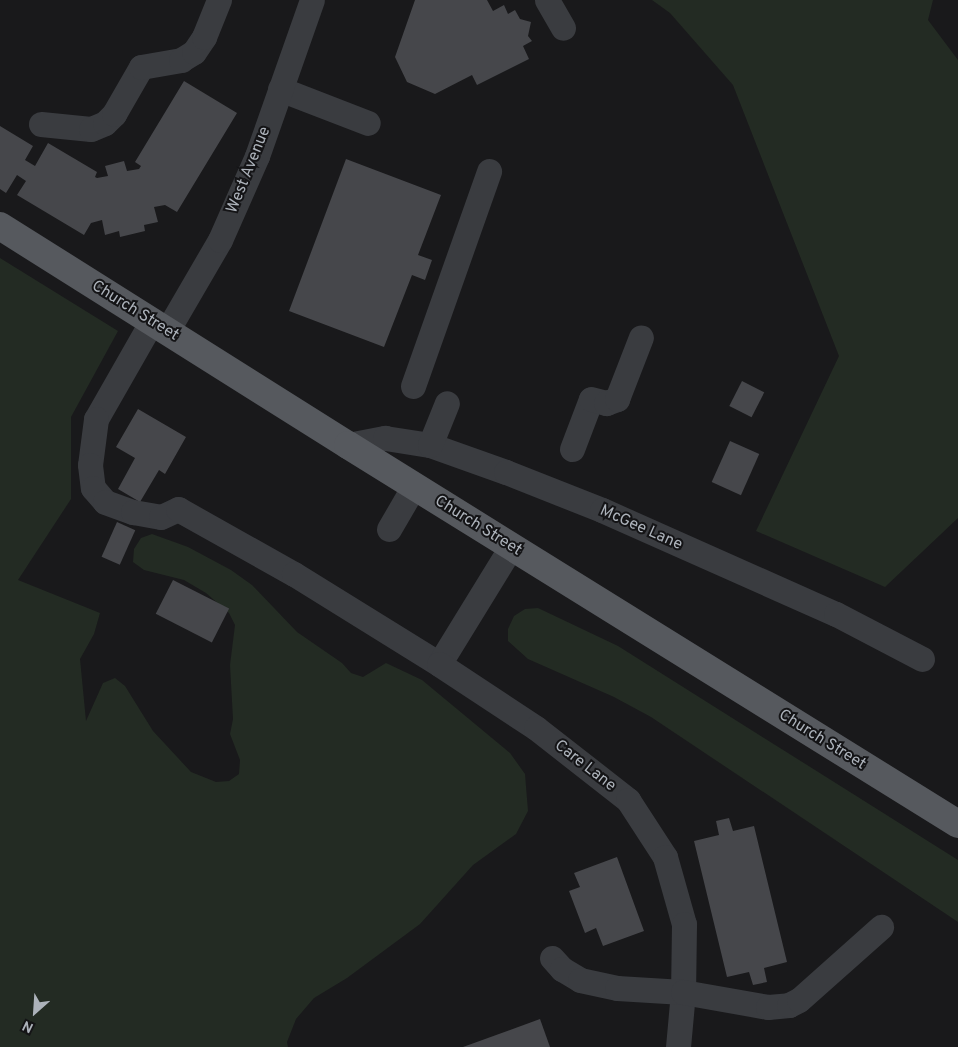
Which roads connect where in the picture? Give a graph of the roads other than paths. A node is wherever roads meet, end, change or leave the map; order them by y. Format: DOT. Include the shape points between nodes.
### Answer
graph roads {
  1 [pos="219,0"];
  2 [pos="312,0"];
  3 [pos="547,0"];
  4 [pos="563,28"];
  5 [pos="280,89"];
  6 [pos="368,123"];
  7 [pos="41,124"];
  8 [pos="489,171"];
  9 [pos="0,226"];
  10 [pos="159,326"];
  11 [pos="641,337"];
  12 [pos="413,386"];
  13 [pos="447,403"];
  14 [pos="348,445"];
  15 [pos="430,445"];
  16 [pos="572,450"];
  17 [pos="414,486"];
  18 [pos="389,529"];
  19 [pos="511,547"];
  20 [pos="294,574"];
  21 [pos="922,659"];
  22 [pos="440,664"];
  23 [pos="958,824"];
  24 [pos="881,927"];
  25 [pos="552,958"];
  26 [pos="682,992"];
  27 [pos="678,1047"];
  1 -- 7 [label="street" via="204,37 194,52 181,60 141,67 105,123 91,129"];
  2 -- 5 [label="street, West Avenue"];
  3 -- 4 [label="street"];
  5 -- 6 [label="street"];
  5 -- 10 [label="street, West Avenue" via="257,156 220,240"];
  8 -- 12 [label="street"];
  9 -- 10 [label="main road, Church Street"];
  10 -- 14 [label="main road, Church Street"];
  10 -- 20 [label="street, West Avenue" via="96,419 90,465 93,488 105,502 133,512 161,517 178,509"];
  11 -- 16 [label="street" via="617,399 606,404 591,400"];
  13 -- 15 [label="street"];
  14 -- 15 [label="street, McGee Lane" via="385,438"];
  14 -- 17 [label="main road, Church Street"];
  15 -- 21 [label="street, McGee Lane" via="602,510 836,614"];
  17 -- 18 [label="street"];
  17 -- 19 [label="main road, Church Street"];
  19 -- 22 [label="street"];
  19 -- 23 [label="main road, Church Street"];
  20 -- 22 [label="street, Care Lane"];
  22 -- 26 [label="street, Care Lane" via="536,728 628,800 664,857 676,895 684,924"];
  24 -- 26 [label="street" via="799,1000 789,1005 768,1006"];
  25 -- 26 [label="street" via="580,980 617,988"];
  26 -- 27 [label="street, Care Lane"];
}
